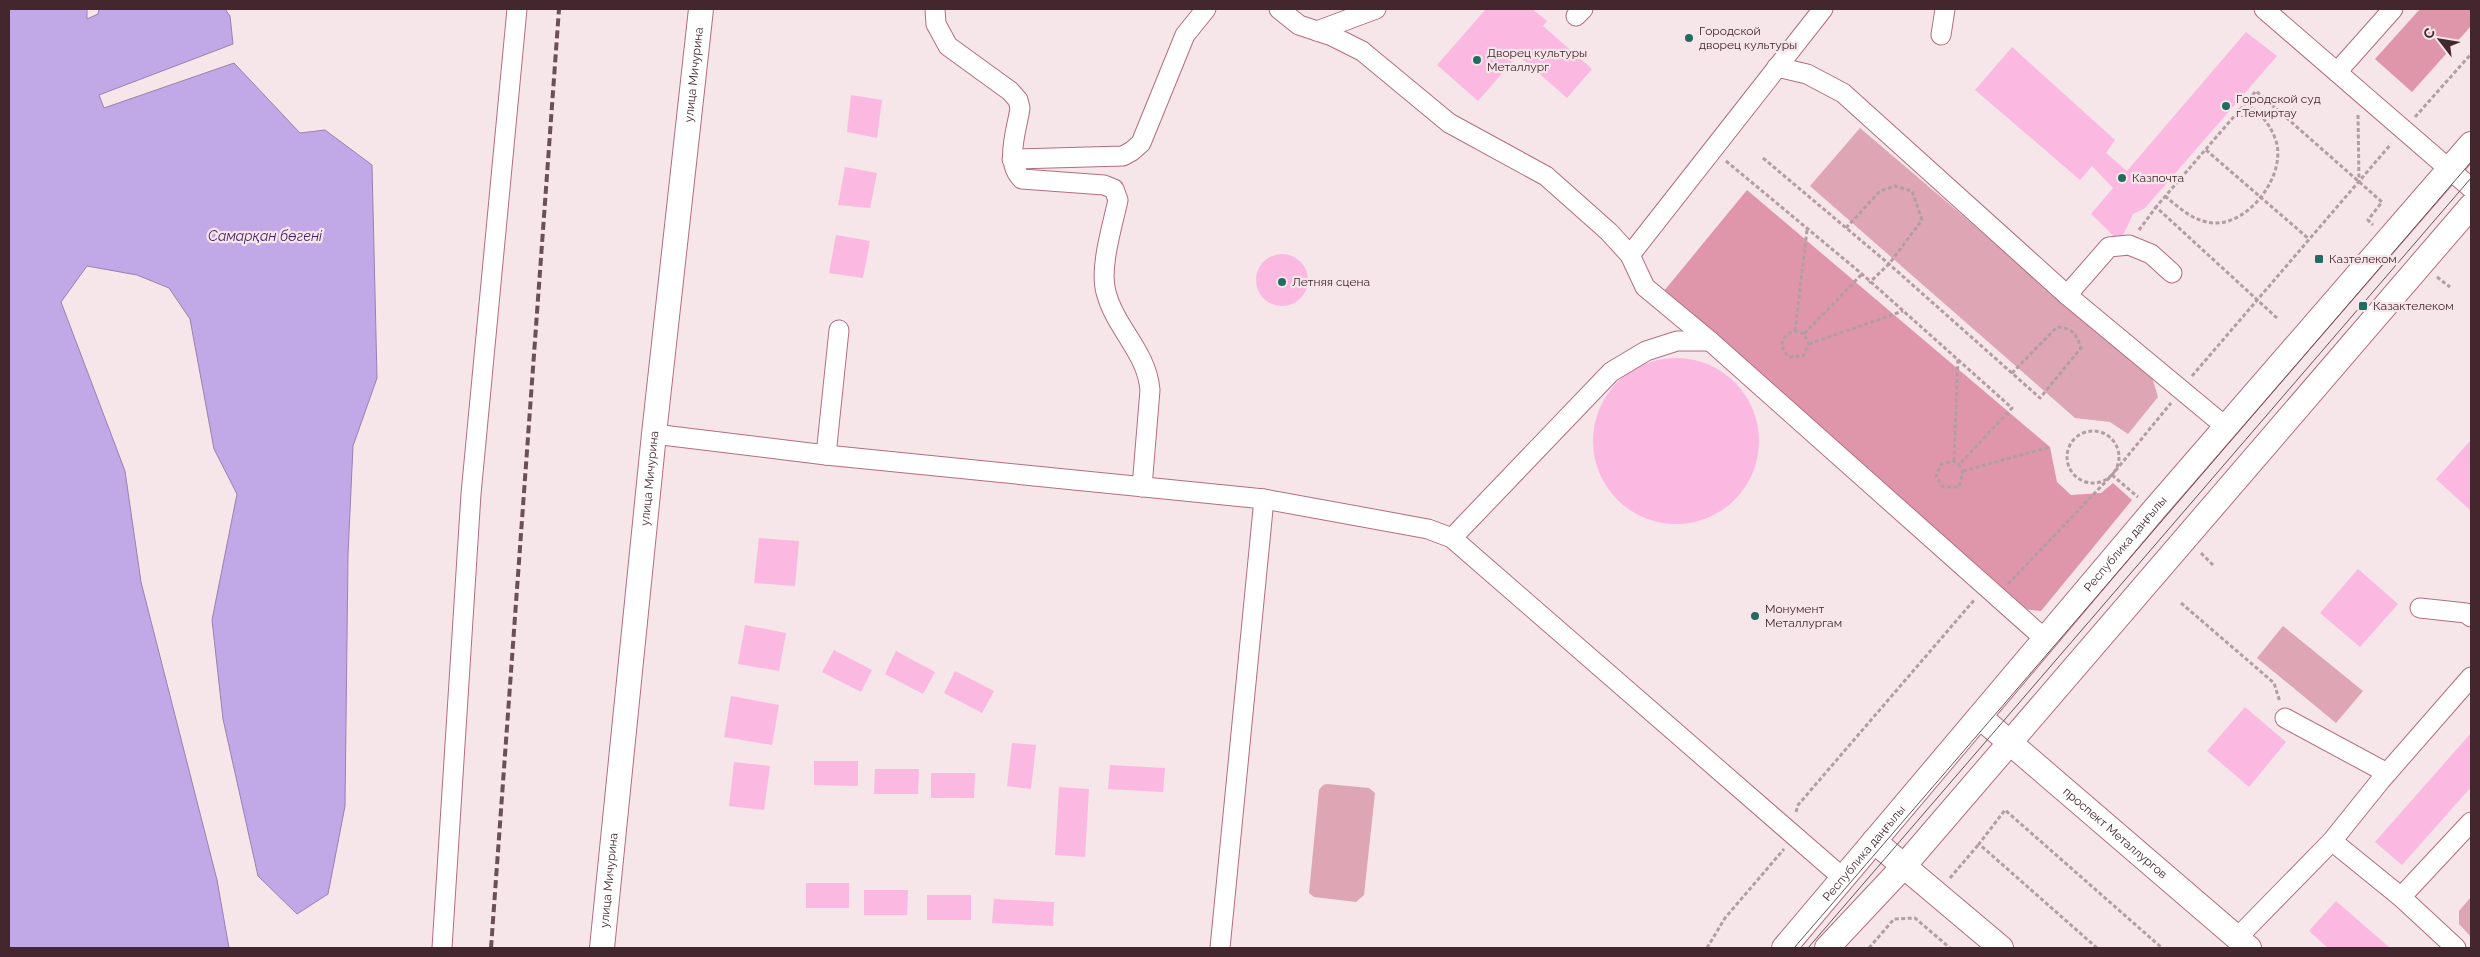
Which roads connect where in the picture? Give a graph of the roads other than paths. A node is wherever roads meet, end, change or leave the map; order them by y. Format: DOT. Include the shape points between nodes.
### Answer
graph roads {
  1 [pos="517,9"];
  2 [pos="701,9"];
  3 [pos="935,9"];
  4 [pos="1206,9"];
  5 [pos="1279,9"];
  6 [pos="1376,9"];
  7 [pos="1823,9"];
  8 [pos="1945,9"];
  9 [pos="2264,9"];
  10 [pos="2393,9"];
  11 [pos="1317,31"];
  12 [pos="1941,35"];
  13 [pos="1777,67"];
  14 [pos="2337,72"];
  15 [pos="2471,144"];
  16 [pos="1012,159"];
  17 [pos="2450,169"];
  18 [pos="2471,188"];
  19 [pos="2471,206"];
  20 [pos="1630,254"];
  21 [pos="2172,274"];
  22 [pos="2067,296"];
  23 [pos="839,330"];
  24 [pos="1710,341"];
  25 [pos="2226,427"];
  26 [pos="654,434"];
  27 [pos="826,455"];
  28 [pos="1142,486"];
  29 [pos="1264,499"];
  30 [pos="1452,538"];
  31 [pos="2420,608"];
  32 [pos="2471,617"];
  33 [pos="2046,640"];
  34 [pos="2471,677"];
  35 [pos="1980,716"];
  36 [pos="2285,718"];
  37 [pos="2009,743"];
  38 [pos="2387,773"];
  39 [pos="2471,822"];
  40 [pos="1874,841"];
  41 [pos="2332,841"];
  42 [pos="1903,867"];
  43 [pos="1843,878"];
  44 [pos="2401,897"];
  45 [pos="2243,943"];
  46 [pos="442,948"];
  47 [pos="602,948"];
  48 [pos="1220,948"];
  49 [pos="1784,948"];
  50 [pos="1827,948"];
  51 [pos="2001,948"];
  52 [pos="2456,948"];
  1 -- 46 [label="street" via="471,494"];
  2 -- 26 [label="main road, улица Мичурина"];
  3 -- 16 [label="street" via="936,24 948,46 1018,100 1020,108"];
  4 -- 16 [label="street" via="1185,35 1141,143 1132,151 1123,156"];
  5 -- 11 [label="street" via="1299,25"];
  6 -- 11 [label="street"];
  7 -- 13 [label="street"];
  8 -- 12 [label="street"];
  9 -- 14 [label="street"];
  10 -- 14 [label="street"];
  11 -- 20 [label="street" via="1362,50 1449,123 1546,176"];
  13 -- 20 [label="street"];
  13 -- 22 [label="street" via="1807,74 1843,93"];
  14 -- 17 [label="street"];
  15 -- 17 [label="main road, Республика даңғылы"];
  16 -- 28 [label="street" via="1015,172 1022,179 1104,184 1114,189 1118,200 1105,271 1105,290 1110,305 1149,374"];
  17 -- 18 [label="street"];
  17 -- 25 [label="main road, Республика даңғылы"];
  19 -- 37 [label="main road"];
  20 -- 24 [label="street" via="1645,287"];
  21 -- 22 [label="street" via="2151,254 2129,245 2109,247"];
  22 -- 25 [label="street"];
  23 -- 27 [label="street"];
  24 -- 30 [label="street" via="1677,341 1646,351 1611,372"];
  24 -- 33 [label="street"];
  25 -- 33 [label="main road, Республика даңғылы"];
  26 -- 27 [label="street"];
  26 -- 47 [label="main road, улица Мичурина"];
  27 -- 28 [label="street"];
  28 -- 29 [label="street"];
  29 -- 30 [label="street" via="1405,523"];
  29 -- 48 [label="street"];
  30 -- 43 [label="street"];
  31 -- 32 [label="street" via="2466,613"];
  33 -- 35 [label="main road, Республика даңғылы"];
  34 -- 38 [label="street"];
  35 -- 37 [label="main road, проспект Металлургов"];
  35 -- 40 [label="main road, Республика даңғылы"];
  36 -- 38 [label="street"];
  37 -- 42 [label="main road"];
  37 -- 45 [label="main road, проспект Металлургов"];
  38 -- 41 [label="street"];
  39 -- 44 [label="street"];
  40 -- 42 [label="main road"];
  40 -- 43 [label="main road, Республика даңғылы"];
  41 -- 44 [label="street"];
  41 -- 45 [label="street"];
  42 -- 50 [label="main road"];
  42 -- 51 [label="main road"];
  43 -- 49 [label="main road, Республика даңғылы"];
  44 -- 52 [label="street"];
}
